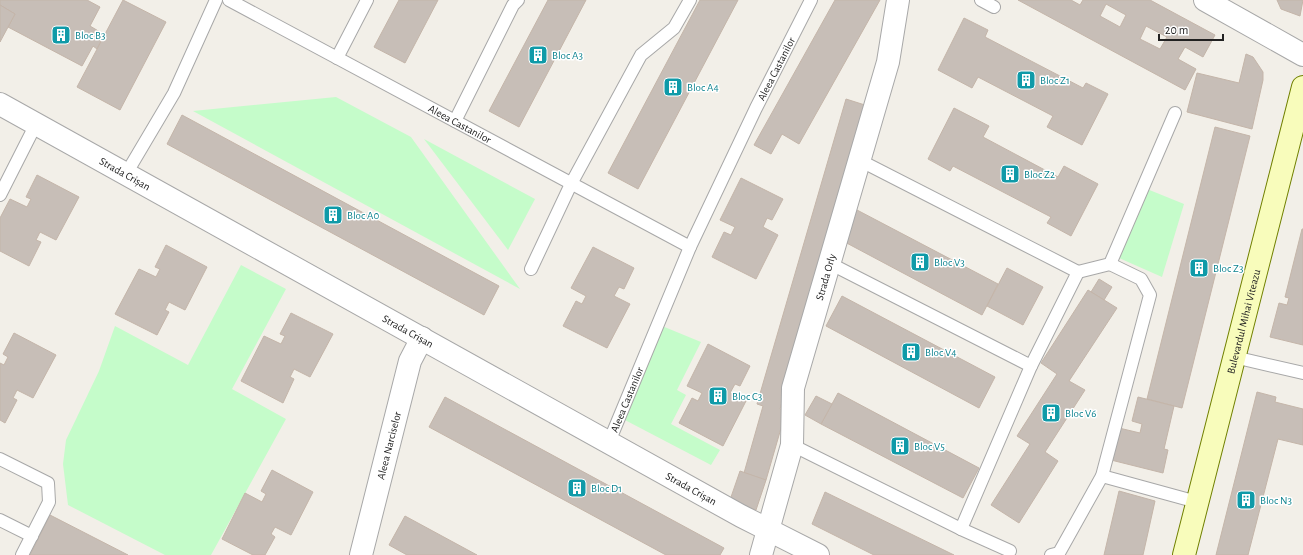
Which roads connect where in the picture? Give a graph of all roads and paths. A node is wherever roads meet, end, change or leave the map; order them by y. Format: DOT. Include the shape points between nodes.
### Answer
graph roads {
  1 [pos="216,0"];
  2 [pos="229,0"];
  3 [pos="367,0"];
  4 [pos="518,0"];
  5 [pos="690,0"];
  6 [pos="811,0"];
  7 [pos="898,0"];
  8 [pos="981,0"];
  9 [pos="1205,0"];
  10 [pos="994,7"];
  11 [pos="1303,55"];
  12 [pos="337,58"];
  13 [pos="1303,87"];
  14 [pos="0,104"];
  15 [pos="1175,113"];
  16 [pos="455,121"];
  17 [pos="36,124"];
  18 [pos="859,160"];
  19 [pos="126,174"];
  20 [pos="571,184"];
  21 [pos="0,195"];
  22 [pos="690,248"];
  23 [pos="829,263"];
  24 [pos="1110,264"];
  25 [pos="531,269"];
  26 [pos="1078,272"];
  27 [pos="422,338"];
  28 [pos="1234,357"];
  29 [pos="1031,366"];
  30 [pos="1303,373"];
  31 [pos="609,442"];
  32 [pos="792,445"];
  33 [pos="0,459"];
  34 [pos="1102,476"];
  35 [pos="1197,502"];
  36 [pos="0,520"];
  37 [pos="961,529"];
  38 [pos="767,530"];
  39 [pos="32,536"];
  40 [pos="1010,551"];
  41 [pos="22,555"];
  42 [pos="361,555"];
  43 [pos="762,555"];
  44 [pos="818,555"];
  45 [pos="1051,555"];
  46 [pos="1184,555"];
  1 -- 19 [label="lane" via="174,93"];
  2 -- 12 [label="lane, Aleea Castanilor"];
  3 -- 12 [label="lane"];
  4 -- 16 [label="lane"];
  5 -- 20 [label="lane" via="674,28 641,55"];
  6 -- 22 [label="lane, Aleea Castanilor" via="756,108"];
  7 -- 18 [label="street, Strada Orly" via="888,62"];
  8 -- 10 [label="lane"];
  9 -- 11 [label="street"];
  12 -- 16 [label="lane, Aleea Castanilor"];
  13 -- 28 [label="main road, Bulevardul Mihai Viteazu"];
  14 -- 17 [label="street, Strada Crișan"];
  15 -- 24 [label="lane"];
  16 -- 20 [label="lane, Aleea Castanilor"];
  17 -- 19 [label="street, Strada Crișan"];
  17 -- 21 [label="lane"];
  18 -- 23 [label="street, Strada Orly"];
  18 -- 26 [label="lane"];
  19 -- 27 [label="street, Strada Crișan"];
  20 -- 22 [label="lane, Aleea Castanilor"];
  20 -- 25 [label="lane"];
  22 -- 31 [label="lane, Aleea Castanilor"];
  23 -- 29 [label="lane"];
  23 -- 32 [label="street, Strada Orly" via="793,388"];
  24 -- 26 [label="lane"];
  24 -- 34 [label="lane" via="1141,279 1150,295"];
  26 -- 29 [label="lane"];
  27 -- 31 [label="street, Strada Crișan"];
  27 -- 42 [label="street, Aleea Narciselor" via="410,361"];
  28 -- 30 [label="lane"];
  28 -- 35 [label="main road, Bulevardul Mihai Viteazu"];
  29 -- 37 [label="lane"];
  31 -- 38 [label="street, Strada Crișan"];
  32 -- 37 [label="lane"];
  32 -- 38 [label="street, Strada Orly"];
  33 -- 39 [label="lane" via="48,483 49,502"];
  34 -- 35 [label="lane"];
  34 -- 45 [label="lane" via="1059,553"];
  35 -- 46 [label="main road, Bulevardul Mihai Viteazu"];
  36 -- 39 [label="lane"];
  37 -- 40 [label="lane"];
  38 -- 43 [label="street, Strada Orly"];
  38 -- 44 [label="street, Strada Crișan"];
  39 -- 41 [label="lane"];
}
